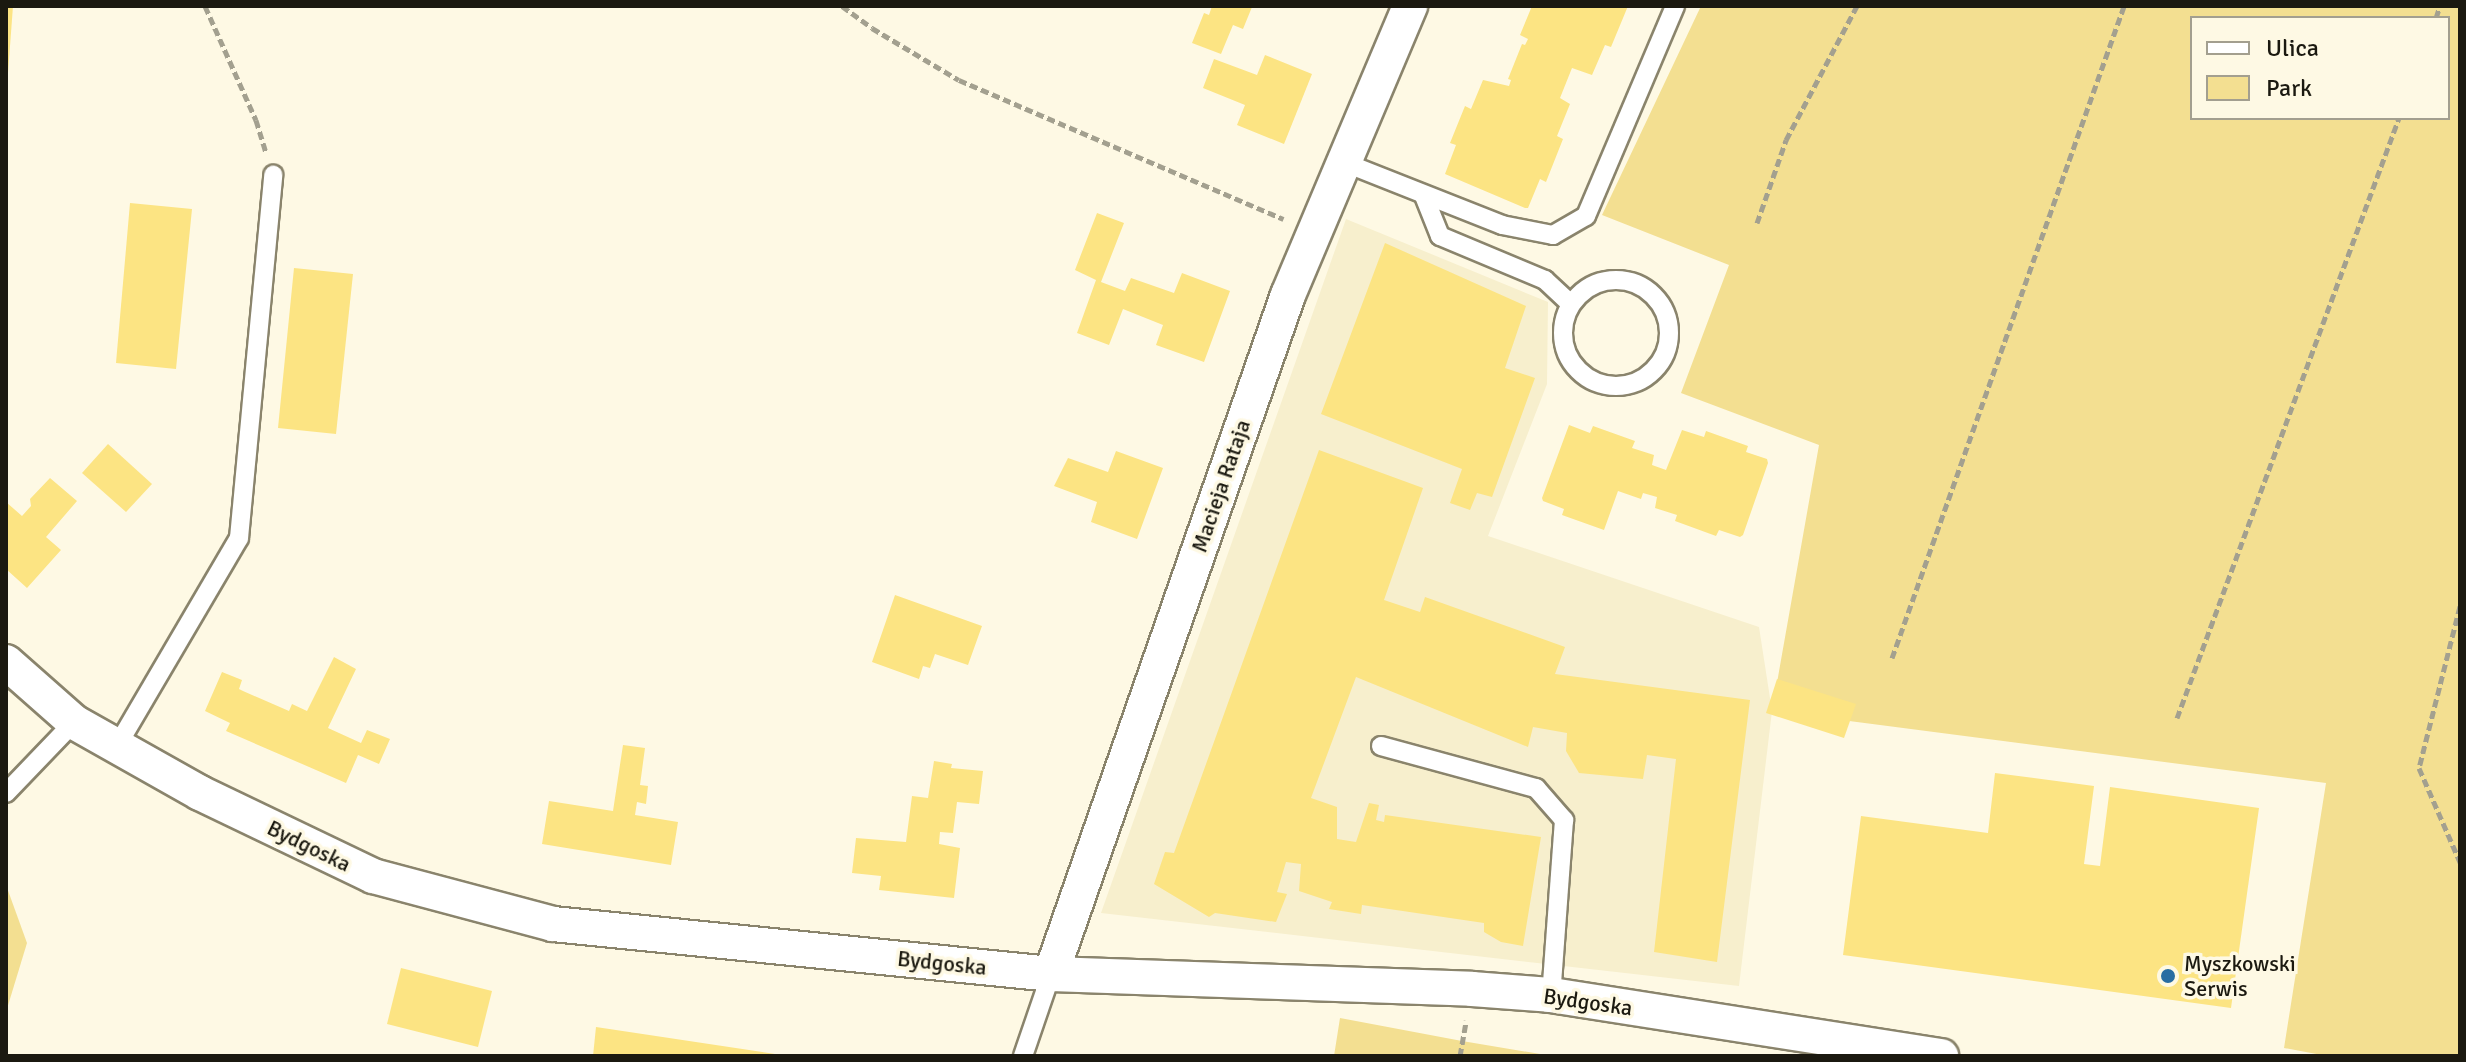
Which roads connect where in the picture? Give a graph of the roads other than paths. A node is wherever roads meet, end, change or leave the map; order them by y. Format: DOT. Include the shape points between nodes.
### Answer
graph roads {
  1 [pos="1410,6"];
  2 [pos="1675,6"];
  3 [pos="1343,162"];
  4 [pos="273,175"];
  5 [pos="1424,196"];
  6 [pos="1571,304"];
  7 [pos="6,662"];
  8 [pos="74,722"];
  9 [pos="117,746"];
  10 [pos="1381,746"];
  11 [pos="6,793"];
  12 [pos="1051,974"];
  13 [pos="1551,995"];
  14 [pos="1023,1056"];
  15 [pos="1941,1056"];
  1 -- 3 [label="street, Macieja Rataja"];
  2 -- 5 [label="lane" via="1586,216 1553,235 1502,225"];
  3 -- 5 [label="lane"];
  3 -- 12 [label="street, Macieja Rataja" via="1288,295"];
  4 -- 9 [label="lane" via="239,538"];
  5 -- 6 [label="lane" via="1440,236 1545,280"];
  6 -- 6 [label="lane" via="1563,320 1566,354 1591,381 1627,386 1658,367 1670,333 1663,308 1646,289 1614,279 1597,283"];
  7 -- 8 [label="street, Bydgoska"];
  8 -- 9 [label="street, Bydgoska"];
  8 -- 11 [label="lane"];
  9 -- 12 [label="street, Bydgoska" via="200,793 373,876 553,924"];
  10 -- 13 [label="lane" via="1536,788 1564,820"];
  12 -- 13 [label="street, Bydgoska"];
  12 -- 14 [label="lane"];
  13 -- 15 [label="street, Bydgoska"];
}
